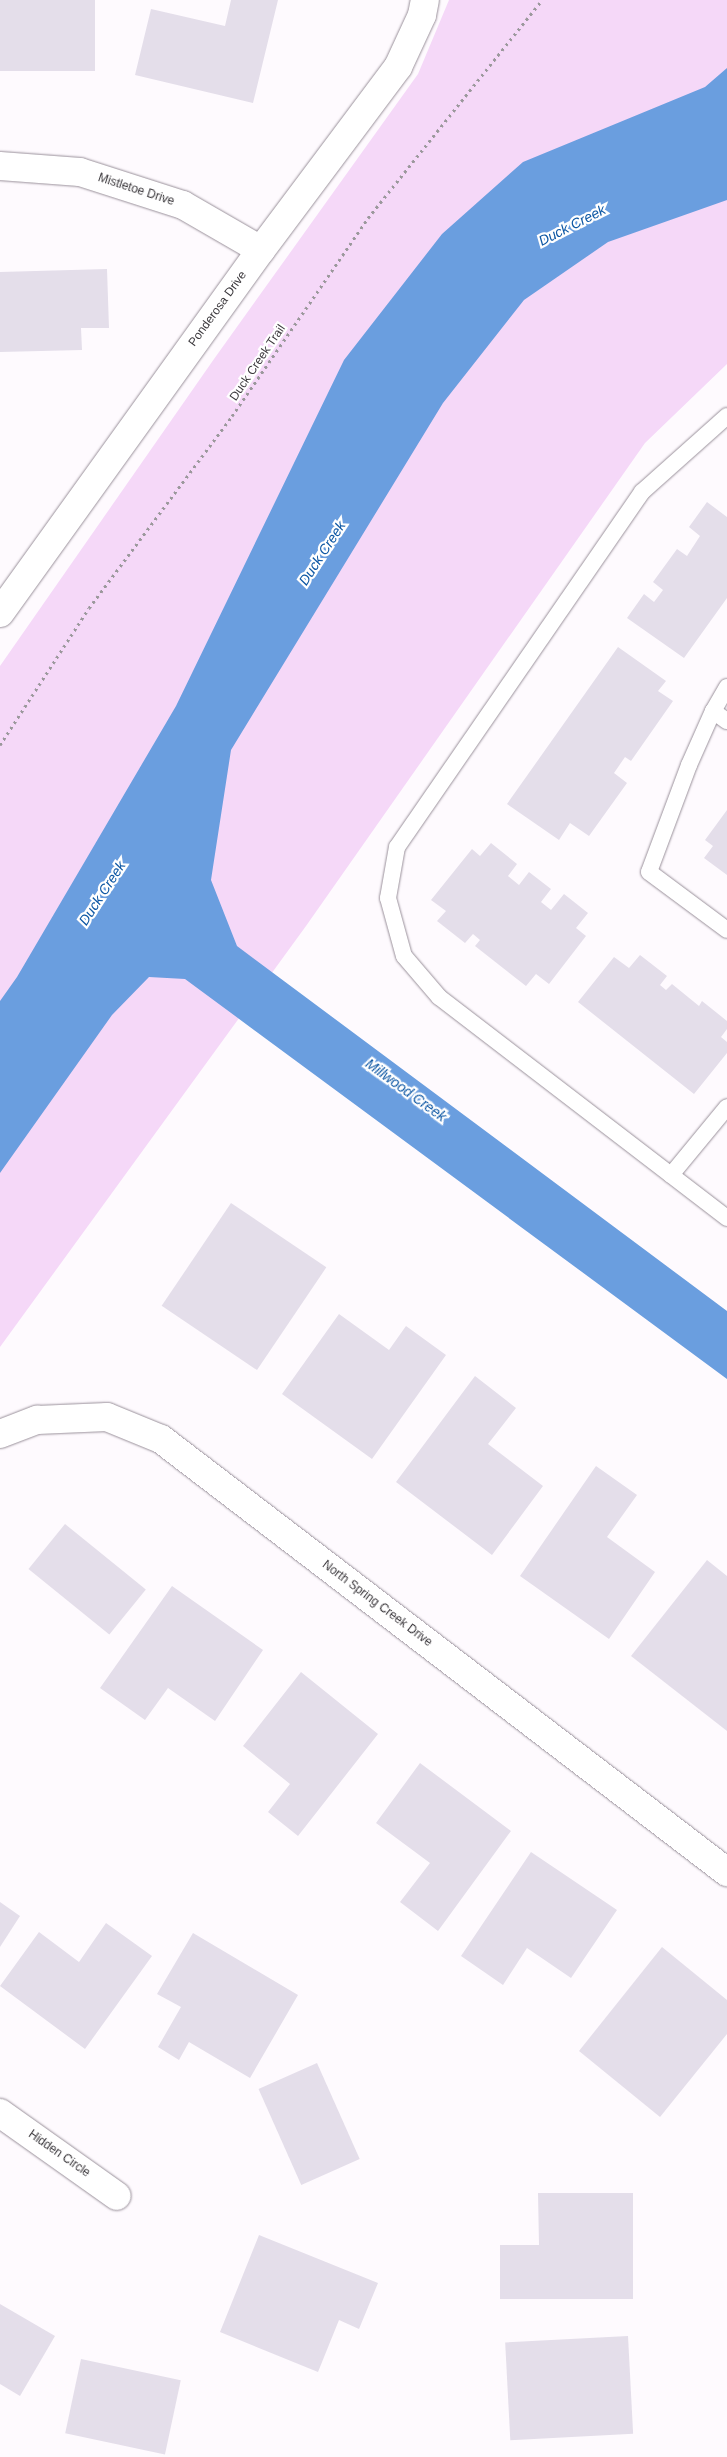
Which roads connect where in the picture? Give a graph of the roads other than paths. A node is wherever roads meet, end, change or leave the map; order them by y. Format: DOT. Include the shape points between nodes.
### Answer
graph roads {
  1 [pos="425,0"];
  2 [pos="0,166"];
  3 [pos="261,250"];
  4 [pos="727,416"];
  5 [pos="0,613"];
  6 [pos="727,687"];
  7 [pos="713,711"];
  8 [pos="727,720"];
  9 [pos="727,930"];
  10 [pos="727,1107"];
  11 [pos="671,1175"];
  12 [pos="727,1218"];
  13 [pos="0,1434"];
  14 [pos="727,1872"];
  15 [pos="0,2113"];
  16 [pos="117,2196"];
  1 -- 3 [label="street, Ponderosa Drive" via="422,15 398,67"];
  2 -- 3 [label="street, Mistletoe Drive" via="80,172 183,205"];
  3 -- 5 [label="street, Ponderosa Drive"];
  4 -- 11 [label="lane" via="642,492 397,847 388,898 404,956 439,997"];
  6 -- 7 [label="lane"];
  7 -- 8 [label="lane"];
  7 -- 9 [label="lane" via="649,872"];
  10 -- 11 [label="lane"];
  11 -- 12 [label="lane"];
  13 -- 14 [label="street, North Spring Creek Drive" via="37,1420 107,1418 161,1439"];
  15 -- 16 [label="street, Hidden Circle"];
}
